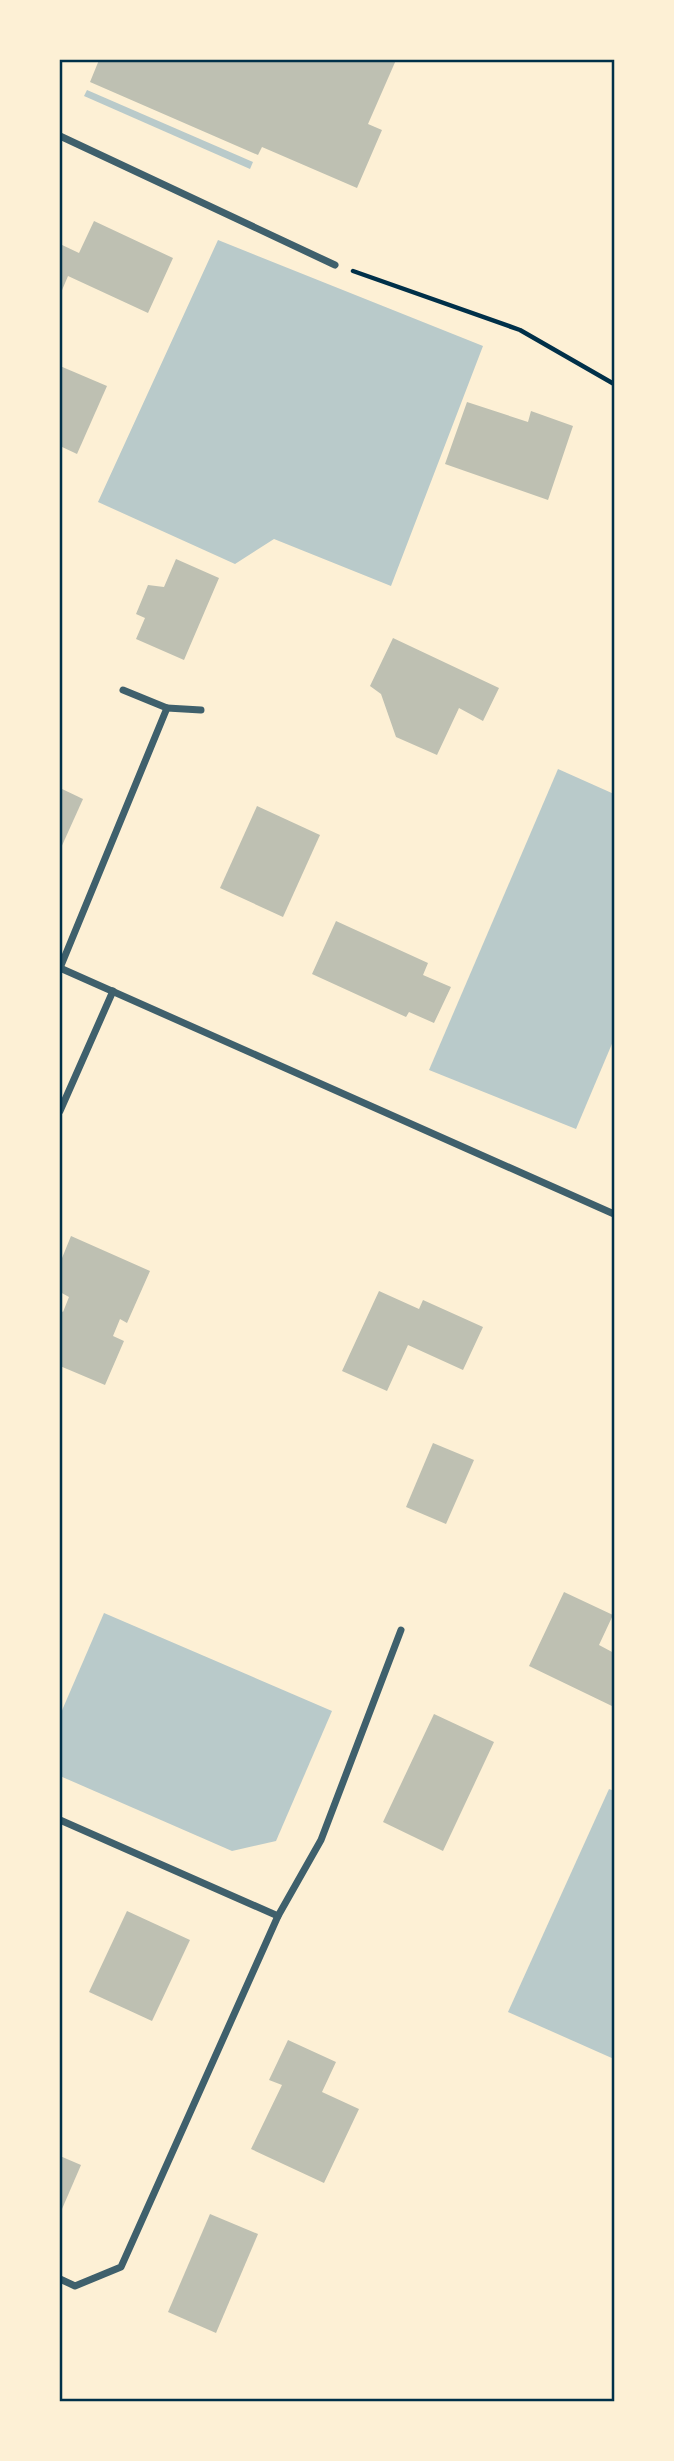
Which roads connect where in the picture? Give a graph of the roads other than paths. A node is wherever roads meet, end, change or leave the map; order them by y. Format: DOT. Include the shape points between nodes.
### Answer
graph roads {
  1 [pos="60,136"];
  2 [pos="335,265"];
  3 [pos="123,690"];
  4 [pos="167,708"];
  5 [pos="201,710"];
  6 [pos="60,968"];
  7 [pos="113,991"];
  8 [pos="60,1111"];
  9 [pos="614,1214"];
  10 [pos="401,1630"];
  11 [pos="60,1820"];
  12 [pos="278,1916"];
  13 [pos="60,2279"];
  1 -- 2 [label="street"];
  3 -- 4 [label="street"];
  4 -- 5 [label="street"];
  4 -- 6 [label="street"];
  6 -- 7 [label="street"];
  7 -- 8 [label="street"];
  7 -- 9 [label="street"];
  10 -- 12 [label="street" via="321,1840"];
  11 -- 12 [label="street"];
  12 -- 13 [label="street" via="121,2267 75,2286"];
}
